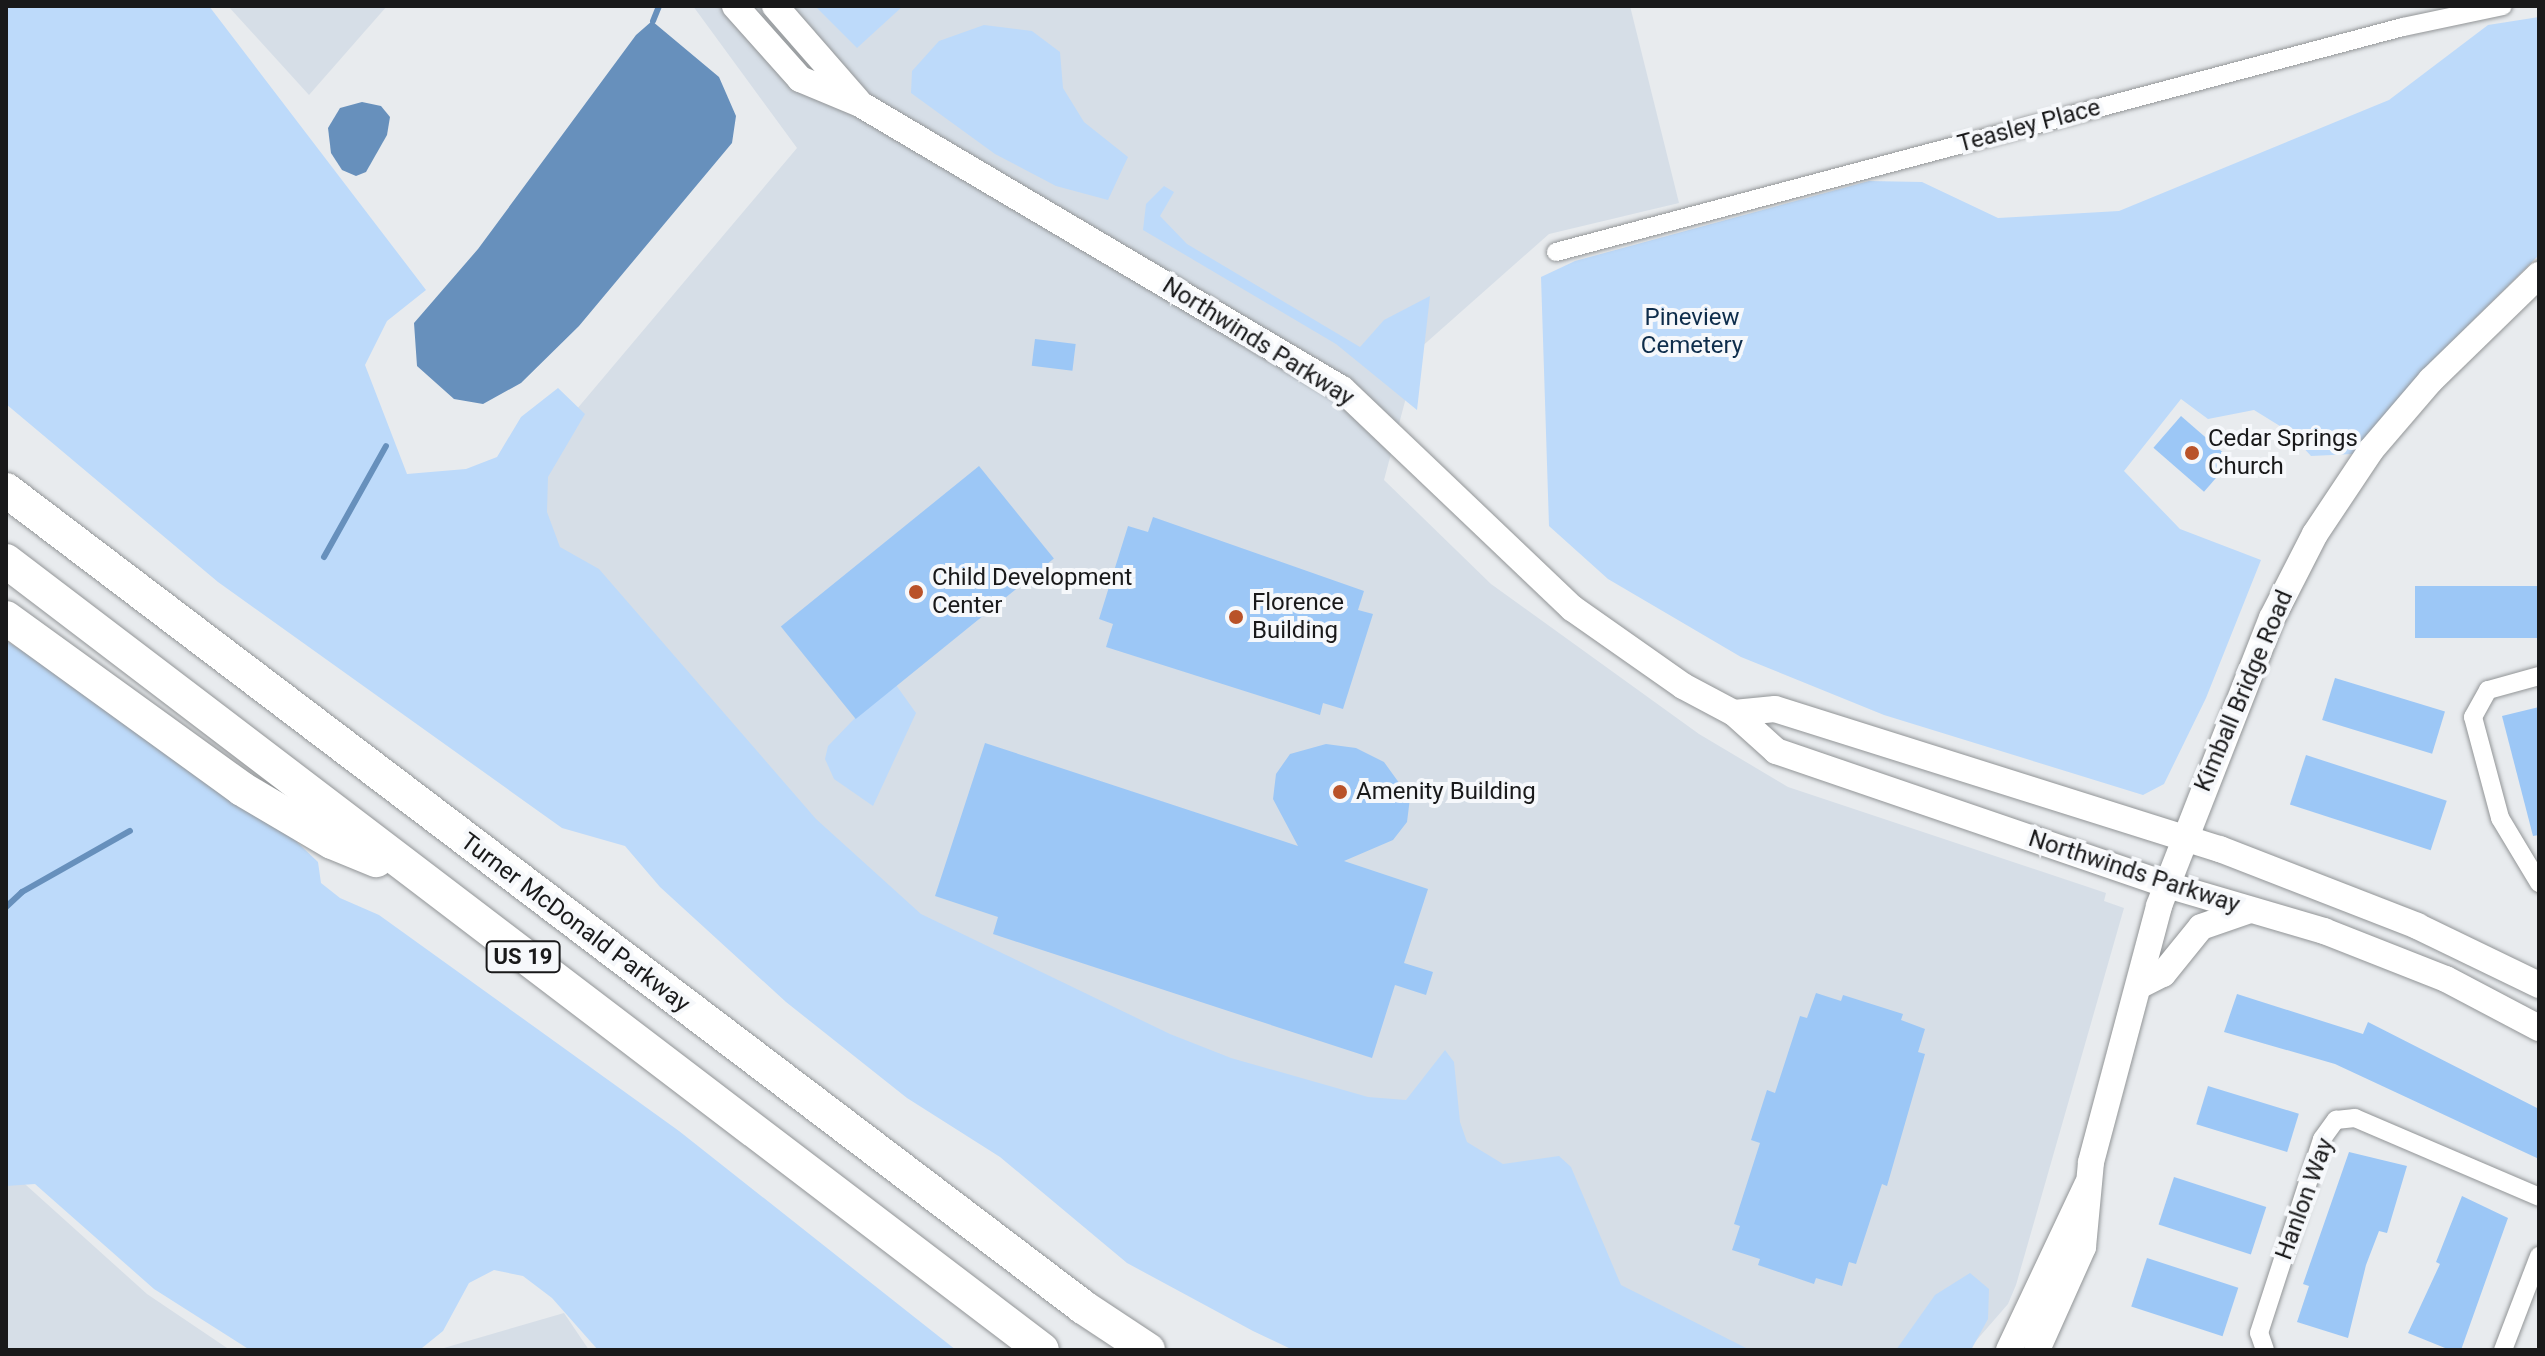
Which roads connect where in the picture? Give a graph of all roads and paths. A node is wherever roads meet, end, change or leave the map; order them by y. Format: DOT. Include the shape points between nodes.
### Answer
graph roads {
  1 [pos="735,6"];
  2 [pos="775,6"];
  3 [pos="2503,6"];
  4 [pos="860,104"];
  5 [pos="1556,252"];
  6 [pos="2539,275"];
  7 [pos="6,490"];
  8 [pos="6,561"];
  9 [pos="6,618"];
  10 [pos="2539,676"];
  11 [pos="1734,713"];
  12 [pos="2185,840"];
  13 [pos="411,872"];
  14 [pos="2539,883"];
  15 [pos="2167,885"];
  16 [pos="2253,910"];
  17 [pos="2539,985"];
  18 [pos="2139,986"];
  19 [pos="2539,1028"];
  20 [pos="2089,1182"];
  21 [pos="2539,1197"];
  22 [pos="2539,1256"];
  23 [pos="1042,1350"];
  24 [pos="1148,1350"];
  25 [pos="2009,1350"];
  26 [pos="2037,1350"];
  27 [pos="2265,1350"];
  28 [pos="2503,1350"];
  1 -- 4 [label="street, Northwinds Parkway" via="800,79"];
  2 -- 4 [label="street, Northwinds Parkway"];
  3 -- 5 [label="street, Teasley Place" via="2403,27"];
  4 -- 11 [label="street, Northwinds Parkway" via="1342,389 1572,608 1683,686"];
  6 -- 12 [label="street, Kimball Bridge Road" via="2431,380 2381,438 2315,534 2272,618"];
  7 -- 24 [label="highway, Turner McDonald Parkway / US 19" via="1034,1270"];
  8 -- 13 [label="highway, US 19"];
  9 -- 13 [label="highway" via="287,818 332,842"];
  10 -- 14 [label="street" via="2488,690 2473,717 2500,818"];
  11 -- 12 [label="street, Northwinds Parkway" via="1775,709"];
  11 -- 15 [label="street, Northwinds Parkway" via="1776,751"];
  12 -- 15 [label="street, Kimball Bridge Road"];
  12 -- 17 [label="street, Northwinds Parkway" via="2417,926"];
  13 -- 23 [label="highway, US 19"];
  15 -- 16 [label="street, Northwinds Parkway"];
  15 -- 18 [label="street, Kimball Bridge Road"];
  16 -- 18 [label="street" via="2213,919 2184,944 2163,974"];
  16 -- 19 [label="street, Northwinds Parkway" via="2324,931 2446,979"];
  18 -- 20 [label="street, Kimball Bridge Road"];
  20 -- 25 [label="street, Kimball Bridge Road"];
  20 -- 26 [label="street, Kimball Bridge Road" via="2083,1247"];
  21 -- 27 [label="street, Hanlon Way" via="2355,1118 2336,1120 2322,1139 2259,1333"];
  22 -- 28 [label="street"];
}
